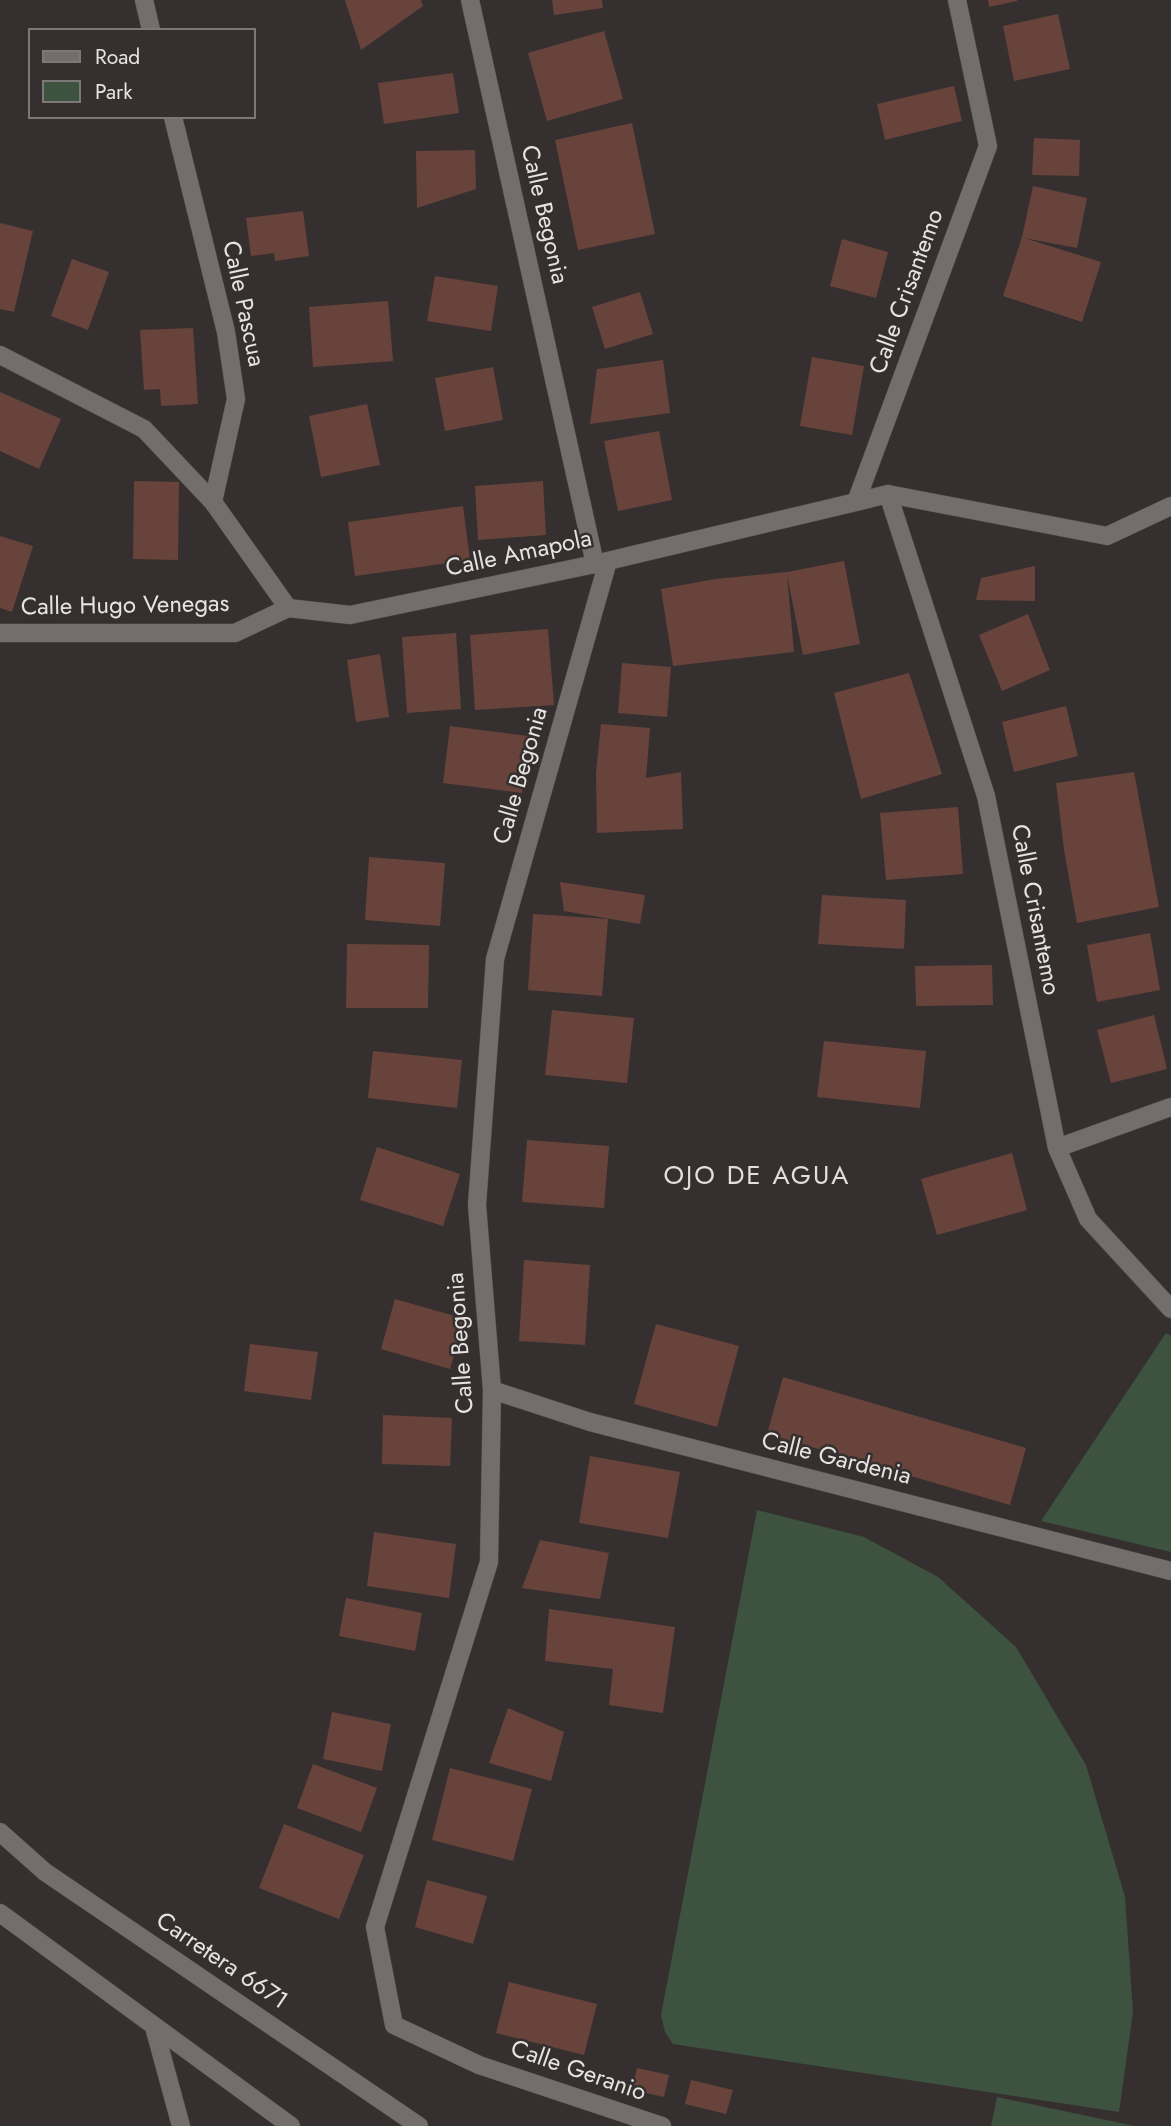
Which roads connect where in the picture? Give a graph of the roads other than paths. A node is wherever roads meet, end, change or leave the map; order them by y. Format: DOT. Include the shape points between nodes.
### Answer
graph roads {
  1 [pos="144,0"];
  2 [pos="470,0"];
  3 [pos="957,0"];
  4 [pos="151,28"];
  5 [pos="173,119"];
  6 [pos="0,355"];
  7 [pos="888,494"];
  8 [pos="213,502"];
  9 [pos="856,502"];
  10 [pos="1171,506"];
  11 [pos="602,563"];
  12 [pos="288,608"];
  13 [pos="0,633"];
  14 [pos="1171,1107"];
  15 [pos="1057,1148"];
  16 [pos="1171,1309"];
  17 [pos="492,1390"];
  18 [pos="1171,1571"];
  19 [pos="0,1832"];
  20 [pos="0,1913"];
  21 [pos="154,2027"];
  22 [pos="479,2065"];
  23 [pos="181,2126"];
  24 [pos="291,2126"];
  25 [pos="419,2126"];
  26 [pos="662,2126"];
  1 -- 4 [label="street"];
  2 -- 11 [label="street, Calle Begonia"];
  3 -- 9 [label="street, Calle Crisantemo" via="988,146"];
  5 -- 8 [label="street, Calle Pascua" via="226,332 236,399"];
  6 -- 8 [label="street" via="144,429"];
  7 -- 9 [label="street"];
  7 -- 10 [label="street" via="1107,536"];
  7 -- 15 [label="street, Calle Crisantemo" via="986,796"];
  8 -- 12 [label="street"];
  9 -- 11 [label="street, Calle Amapola"];
  11 -- 12 [label="street, Calle Amapola" via="350,615"];
  11 -- 17 [label="street, Calle Begonia" via="495,960 477,1205"];
  12 -- 13 [label="street, Calle Hugo Venegas" via="235,633"];
  14 -- 15 [label="street"];
  15 -- 16 [label="street, Calle Crisantemo" via="1087,1219"];
  17 -- 18 [label="street, Calle Gardenia" via="590,1422"];
  17 -- 22 [label="street, Calle Begonia" via="489,1562 375,1927 394,2025"];
  19 -- 25 [label="street, Carretera 6671" via="45,1872"];
  20 -- 21 [label="street"];
  21 -- 23 [label="street"];
  21 -- 24 [label="street"];
  22 -- 26 [label="street, Calle Geranio"];
}
